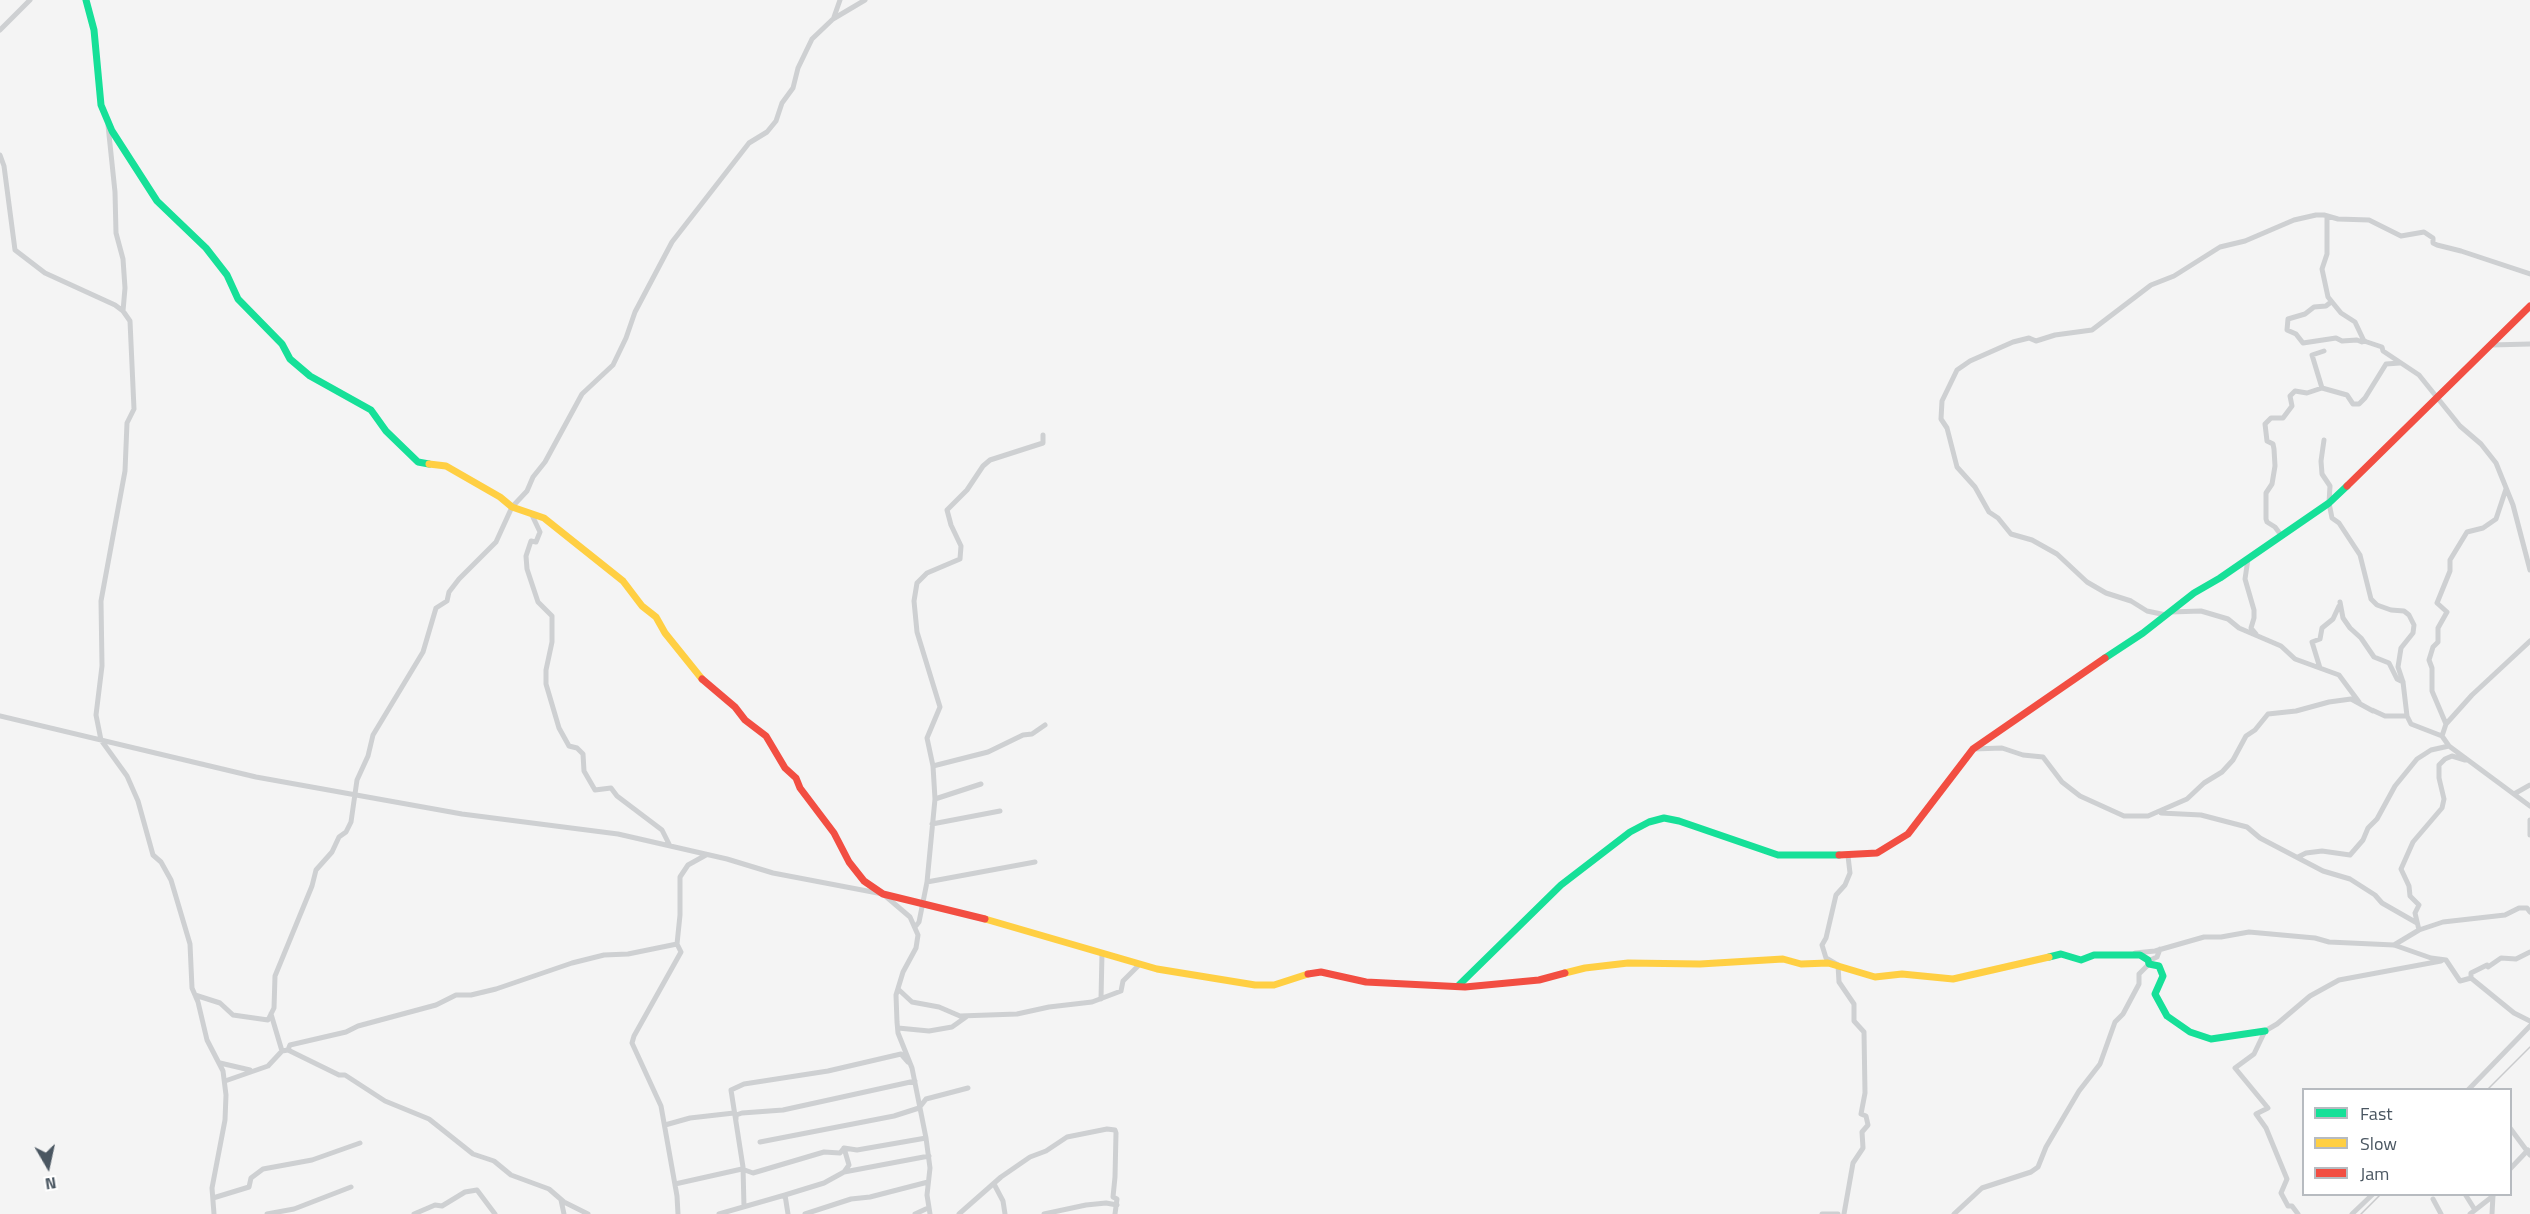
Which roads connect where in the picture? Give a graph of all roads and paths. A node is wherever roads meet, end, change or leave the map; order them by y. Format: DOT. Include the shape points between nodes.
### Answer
graph roads {
  1 [pos="30,0"];
  2 [pos="87,0"];
  3 [pos="840,0"];
  4 [pos="865,0"];
  5 [pos="833,19"];
  6 [pos="0,30"];
  7 [pos="108,122"];
  8 [pos="0,155"];
  9 [pos="2326,216"];
  10 [pos="2530,274"];
  11 [pos="2331,302"];
  12 [pos="2530,306"];
  13 [pos="123,311"];
  14 [pos="2366,341"];
  15 [pos="2530,344"];
  16 [pos="2491,345"];
  17 [pos="2324,351"];
  18 [pos="2400,363"];
  19 [pos="2322,388"];
  20 [pos="2435,398"];
  21 [pos="1043,435"];
  22 [pos="2324,440"];
  23 [pos="2506,489"];
  24 [pos="2329,503"];
  25 [pos="512,507"];
  26 [pos="531,513"];
  27 [pos="2281,535"];
  28 [pos="2248,559"];
  29 [pos="2530,568"];
  30 [pos="2167,614"];
  31 [pos="2257,635"];
  32 [pos="2530,641"];
  33 [pos="2320,668"];
  34 [pos="2403,682"];
  35 [pos="2373,711"];
  36 [pos="0,716"];
  37 [pos="2408,716"];
  38 [pos="2446,724"];
  39 [pos="1045,725"];
  40 [pos="2442,736"];
  41 [pos="100,740"];
  42 [pos="2449,746"];
  43 [pos="1974,749"];
  44 [pos="2468,760"];
  45 [pos="933,766"];
  46 [pos="981,784"];
  47 [pos="2530,784"];
  48 [pos="2514,794"];
  49 [pos="357,795"];
  50 [pos="935,799"];
  51 [pos="2530,806"];
  52 [pos="1000,811"];
  53 [pos="2157,813"];
  54 [pos="2530,820"];
  55 [pos="932,824"];
  56 [pos="2530,835"];
  57 [pos="670,846"];
  58 [pos="708,855"];
  59 [pos="1848,856"];
  60 [pos="2298,857"];
  61 [pos="1035,862"];
  62 [pos="927,882"];
  63 [pos="883,894"];
  64 [pos="922,903"];
  65 [pos="2530,912"];
  66 [pos="915,927"];
  67 [pos="2418,927"];
  68 [pos="677,944"];
  69 [pos="2394,945"];
  70 [pos="2160,949"];
  71 [pos="2530,952"];
  72 [pos="1102,953"];
  73 [pos="2131,954"];
  74 [pos="2446,960"];
  75 [pos="2148,962"];
  76 [pos="1140,964"];
  77 [pos="1838,965"];
  78 [pos="2471,978"];
  79 [pos="1459,985"];
  80 [pos="898,989"];
  81 [pos="195,995"];
  82 [pos="1101,999"];
  83 [pos="968,1016"];
  84 [pos="270,1017"];
  85 [pos="2530,1021"];
  86 [pos="2530,1026"];
  87 [pos="898,1028"];
  88 [pos="2265,1031"];
  89 [pos="285,1050"];
  90 [pos="220,1063"];
  91 [pos="910,1064"];
  92 [pos="251,1071"];
  93 [pos="225,1081"];
  94 [pos="915,1082"];
  95 [pos="968,1088"];
  96 [pos="2469,1088"];
  97 [pos="919,1108"];
  98 [pos="751,1110"];
  99 [pos="733,1113"];
  100 [pos="665,1125"];
  101 [pos="2512,1129"];
  102 [pos="926,1138"];
  103 [pos="738,1142"];
  104 [pos="760,1142"];
  105 [pos="360,1143"];
  106 [pos="844,1148"];
  107 [pos="2529,1152"];
  108 [pos="929,1156"];
  109 [pos="2512,1168"];
  110 [pos="742,1169"];
  111 [pos="844,1172"];
  112 [pos="928,1182"];
  113 [pos="675,1184"];
  114 [pos="994,1185"];
  115 [pos="351,1187"];
  116 [pos="784,1195"];
  117 [pos="2371,1196"];
  118 [pos="2466,1196"];
  119 [pos="2493,1196"];
  120 [pos="213,1198"];
  121 [pos="2433,1199"];
  122 [pos="561,1200"];
  123 [pos="1117,1205"];
  124 [pos="744,1207"];
  125 [pos="678,1211"];
  126 [pos="929,1211"];
  127 [pos="2473,1212"];
  128 [pos="214,1214"];
  129 [pos="267,1214"];
  130 [pos="414,1214"];
  131 [pos="495,1214"];
  132 [pos="564,1214"];
  133 [pos="588,1214"];
  134 [pos="684,1214"];
  135 [pos="719,1214"];
  136 [pos="788,1214"];
  137 [pos="806,1214"];
  138 [pos="915,1214"];
  139 [pos="959,1214"];
  140 [pos="1005,1214"];
  141 [pos="1044,1214"];
  142 [pos="1115,1214"];
  143 [pos="1822,1214"];
  144 [pos="1838,1214"];
  145 [pos="1844,1214"];
  146 [pos="1954,1214"];
  147 [pos="2298,1214"];
  148 [pos="2352,1214"];
  149 [pos="2441,1214"];
  150 [pos="2492,1214"];
  1 -- 6 [label="street"];
  2 -- 7 [label="street" via="101,105"];
  3 -- 5 [label="street"];
  4 -- 5 [label="street"];
  5 -- 25 [label="street" via="808,45 776,121 767,132 748,143 672,242 613,364 582,394 545,462"];
  7 -- 13 [label="street" via="116,233 123,259"];
  7 -- 25 [label="street" via="157,201 207,248 227,275 238,299 282,344 294,364 371,410 418,462 453,469"];
  8 -- 13 [label="street" via="15,250 45,273"];
  9 -- 10 [label="street" via="2369,220 2401,236 2424,232 2437,245"];
  9 -- 11 [label="street" via="2328,248 2322,273"];
  9 -- 30 [label="street" via="2294,220 2246,241 2220,247 2151,285 2092,330 2036,341 2029,338 1986,354 1956,370 1945,391 1940,417 1947,428 1955,463 1989,512 2011,534 2057,554 2087,582 2106,593 2147,611"];
  11 -- 14 [label="street" via="2355,322"];
  11 -- 14 [label="street" via="2288,319 2287,330 2303,343 2336,338"];
  12 -- 16 [label="street"];
  13 -- 41 [label="street" via="130,321 135,400 127,423 125,471 101,601 102,666 96,709"];
  14 -- 18 [label="street" via="2382,347"];
  15 -- 16 [label="street"];
  16 -- 20 [label="street"];
  17 -- 19 [label="street" via="2312,355"];
  18 -- 19 [label="street" via="2386,364 2359,404 2353,404 2347,395"];
  18 -- 20 [label="street" via="2419,375"];
  19 -- 27 [label="street" via="2307,393 2295,391 2290,396 2290,410 2283,418 2271,418 2265,424 2267,441 2273,444 2275,466 2266,493 2266,519"];
  20 -- 23 [label="street" via="2496,463"];
  20 -- 24 [label="street"];
  21 -- 45 [label="street" via="1043,443 990,460 983,466 947,510 961,546 960,559 927,573 917,583 917,632 940,707 927,738"];
  22 -- 24 [label="street" via="2322,474 2330,486"];
  23 -- 29 [label="street"];
  23 -- 38 [label="street" via="2496,519 2467,532 2450,560 2450,572 2437,603 2447,612 2429,660 2432,691"];
  24 -- 27 [label="street"];
  24 -- 34 [label="street" via="2332,518 2360,555 2371,599 2391,610 2404,611 2414,626 2401,648 2398,667"];
  25 -- 26 [label="street"];
  25 -- 49 [label="street" via="496,542 459,579 447,601 436,608 423,652 373,735 357,780"];
  26 -- 57 [label="street" via="540,532 536,542 531,541 527,569 538,602 552,616 546,684 559,728 568,746 583,754 584,771 596,790 611,788 663,832"];
  26 -- 63 [label="street" via="555,525 623,581 656,617 701,678 766,736 831,829 849,862 864,881"];
  27 -- 28 [label="street"];
  28 -- 30 [label="street"];
  28 -- 31 [label="street" via="2245,579 2254,610 2251,628"];
  30 -- 31 [label="street" via="2201,611 2228,619"];
  30 -- 43 [label="street"];
  31 -- 33 [label="street" via="2281,646 2295,660"];
  32 -- 38 [label="street"];
  33 -- 34 [label="street" via="2312,642 2320,639 2322,628 2333,619 2340,602 2350,628 2374,657 2389,663 2397,679"];
  33 -- 35 [label="street" via="2339,675 2358,700"];
  34 -- 37 [label="street"];
  35 -- 37 [label="street" via="2385,716"];
  35 -- 53 [label="street" via="2351,699 2268,714 2246,736 2222,772 2187,799"];
  36 -- 41 [label="street"];
  37 -- 40 [label="street" via="2411,724"];
  38 -- 40 [label="street"];
  39 -- 45 [label="street" via="988,752"];
  40 -- 42 [label="street"];
  41 -- 49 [label="street" via="256,777"];
  41 -- 81 [label="street" via="128,776 153,855 171,880 190,944"];
  42 -- 44 [label="street"];
  42 -- 60 [label="street" via="2431,750 2417,759 2350,855 2322,851"];
  43 -- 53 [label="street" via="2002,748 2043,757 2062,782 2080,796 2124,816"];
  43 -- 59 [label="street" via="1908,834 1877,853"];
  44 -- 48 [label="street"];
  44 -- 67 [label="street" via="2452,756 2441,762 2438,770 2442,807 2413,842 2401,868 2410,896 2419,905 2415,913"];
  45 -- 50 [label="street"];
  46 -- 50 [label="street"];
  47 -- 48 [label="street"];
  48 -- 51 [label="street"];
  49 -- 57 [label="street" via="462,814 618,834"];
  49 -- 84 [label="street" via="346,832 316,870 279,964"];
  50 -- 55 [label="street"];
  52 -- 55 [label="street"];
  53 -- 60 [label="street" via="2201,815 2243,826"];
  54 -- 56 [label="street"];
  55 -- 62 [label="street"];
  57 -- 58 [label="street"];
  58 -- 63 [label="street" via="773,873"];
  58 -- 68 [label="street" via="688,865 680,877"];
  59 -- 77 [label="street" via="1850,873 1836,895 1822,945 1827,958"];
  59 -- 79 [label="street" via="1778,855 1679,821 1664,818 1649,822 1561,885"];
  60 -- 67 [label="street" via="2328,873 2350,879"];
  61 -- 62 [label="street"];
  62 -- 64 [label="street"];
  63 -- 64 [label="street"];
  63 -- 66 [label="street" via="910,916"];
  64 -- 66 [label="street"];
  64 -- 72 [label="street"];
  65 -- 67 [label="street" via="2519,908 2505,915"];
  66 -- 80 [label="street" via="916,948"];
  67 -- 69 [label="street"];
  68 -- 89 [label="street" via="572,963 495,989 456,995 436,1005 290,1045"];
  68 -- 100 [label="street" via="679,958 632,1043 661,1106"];
  69 -- 70 [label="street" via="2249,932 2204,937"];
  69 -- 74 [label="street"];
  70 -- 73 [label="street"];
  70 -- 75 [label="street" via="2157,957"];
  71 -- 78 [label="street" via="2516,959 2501,958 2471,973"];
  72 -- 76 [label="street"];
  72 -- 82 [label="street"];
  73 -- 75 [label="street"];
  73 -- 77 [label="street" via="2094,955 2081,960 2061,954 1953,979 1902,974 1875,977"];
  74 -- 78 [label="street" via="2460,981"];
  74 -- 88 [label="street" via="2339,980 2310,996"];
  75 -- 88 [label="street" via="2159,966 2163,976 2155,994 2164,1012 2190,1032 2211,1039"];
  75 -- 146 [label="street" via="2123,1014 2115,1022 2100,1064 2079,1090 2038,1167 1982,1188"];
  76 -- 79 [label="street" via="1255,985 1274,985 1321,972 1366,982"];
  76 -- 82 [label="street" via="1123,981 1121,991"];
  77 -- 79 [label="street" via="1801,964 1783,959 1700,964 1648,962 1585,968 1539,980"];
  77 -- 145 [label="street" via="1839,982 1854,1004 1854,1020 1864,1032 1865,1093 1861,1114 1866,1116 1868,1125 1862,1132 1863,1148 1853,1163"];
  78 -- 85 [label="street"];
  80 -- 83 [label="street" via="912,1002"];
  80 -- 87 [label="street"];
  81 -- 84 [label="street" via="220,1003 233,1015"];
  81 -- 90 [label="street" via="207,1040"];
  82 -- 83 [label="street" via="1017,1014"];
  83 -- 87 [label="street" via="952,1027"];
  84 -- 89 [label="street"];
  86 -- 96 [label="street"];
  87 -- 91 [label="street"];
  88 -- 147 [label="street" via="2254,1054 2235,1068 2268,1108 2256,1114 2288,1179 2281,1193"];
  89 -- 92 [label="street" via="268,1066"];
  89 -- 122 [label="street" via="345,1075 385,1101 429,1119 473,1154 494,1161 511,1175 549,1189"];
  90 -- 92 [label="street"];
  90 -- 93 [label="street"];
  91 -- 94 [label="street"];
  91 -- 99 [label="street" via="902,1054 744,1084 731,1090"];
  92 -- 93 [label="street"];
  93 -- 120 [label="street" via="225,1120"];
  94 -- 97 [label="street"];
  94 -- 103 [label="street" via="783,1110 736,1115"];
  95 -- 97 [label="street" via="926,1099"];
  97 -- 102 [label="street"];
  97 -- 104 [label="street"];
  98 -- 99 [label="street"];
  99 -- 100 [label="street"];
  99 -- 103 [label="street"];
  100 -- 113 [label="street"];
  101 -- 107 [label="street"];
  102 -- 106 [label="street" via="857,1150"];
  102 -- 108 [label="street"];
  103 -- 110 [label="street"];
  105 -- 120 [label="street" via="312,1160 263,1168 251,1178 249,1187"];
  106 -- 110 [label="street" via="840,1153 824,1152 753,1173"];
  106 -- 111 [label="street" via="849,1165"];
  107 -- 109 [label="street"];
  108 -- 111 [label="street"];
  108 -- 112 [label="street"];
  110 -- 113 [label="street"];
  110 -- 124 [label="street"];
  111 -- 116 [label="street" via="824,1183"];
  112 -- 126 [label="street"];
  112 -- 137 [label="street" via="851,1199"];
  113 -- 125 [label="street"];
  114 -- 123 [label="street" via="1030,1157 1067,1137 1112,1129 1116,1137 1113,1197"];
  114 -- 139 [label="street"];
  114 -- 140 [label="street"];
  115 -- 129 [label="street" via="294,1209"];
  116 -- 124 [label="street"];
  116 -- 136 [label="street"];
  117 -- 148 [label="street"];
  118 -- 127 [label="street"];
  119 -- 127 [label="street"];
  119 -- 150 [label="street"];
  120 -- 128 [label="street"];
  121 -- 149 [label="street"];
  122 -- 132 [label="street"];
  122 -- 133 [label="street"];
  123 -- 141 [label="street" via="1096,1204"];
  123 -- 142 [label="street"];
  124 -- 135 [label="street"];
  125 -- 134 [label="street"];
  126 -- 138 [label="street"];
  130 -- 131 [label="street" via="477,1190"];
  143 -- 144 [label="street"];
}
